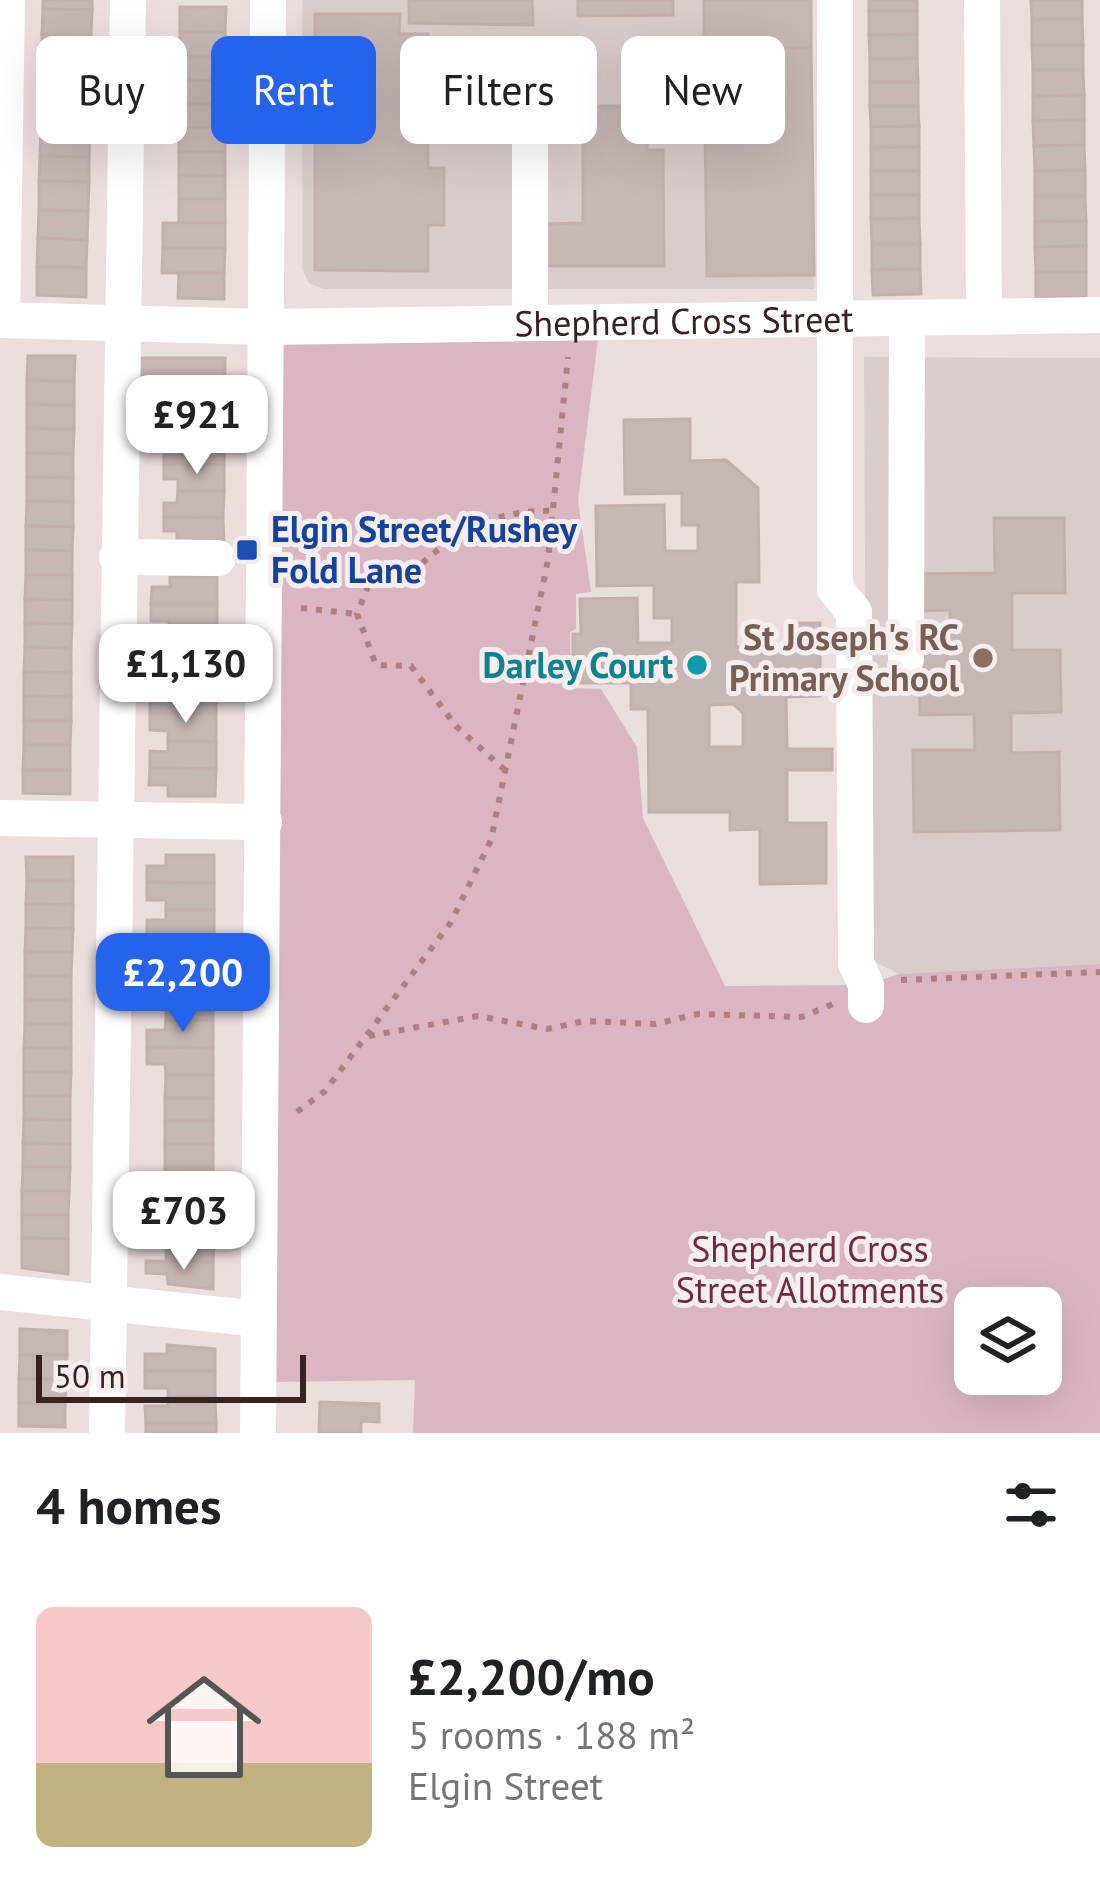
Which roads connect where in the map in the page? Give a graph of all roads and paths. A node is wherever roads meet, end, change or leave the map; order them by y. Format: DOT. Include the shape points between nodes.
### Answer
graph roads {
  1 [pos="7,0"];
  2 [pos="128,0"];
  3 [pos="268,0"];
  4 [pos="835,0"];
  5 [pos="982,0"];
  6 [pos="530,144"];
  7 [pos="1100,315"];
  8 [pos="984,317"];
  9 [pos="907,318"];
  10 [pos="834,319"];
  11 [pos="1,320"];
  12 [pos="120,322"];
  13 [pos="530,323"];
  14 [pos="571,323"];
  15 [pos="267,327"];
  16 [pos="555,511"];
  17 [pos="117,557"];
  18 [pos="218,558"];
  19 [pos="265,604"];
  20 [pos="357,614"];
  21 [pos="906,659"];
  22 [pos="505,770"];
  23 [pos="0,818"];
  24 [pos="113,819"];
  25 [pos="264,822"];
  26 [pos="856,963"];
  27 [pos="1100,972"];
  28 [pos="866,1006"];
  29 [pos="366,1037"];
  30 [pos="260,1120"];
  31 [pos="0,1292"];
  32 [pos="108,1303"];
  33 [pos="259,1319"];
  34 [pos="107,1433"];
  35 [pos="258,1433"];
  1 -- 11 [label="street"];
  2 -- 12 [label="street"];
  3 -- 15 [label="street"];
  4 -- 10 [label="street"];
  5 -- 8 [label="street"];
  6 -- 13 [label="street"];
  7 -- 8 [label="street, Shepherd Cross Street"];
  8 -- 9 [label="street, Shepherd Cross Street"];
  9 -- 10 [label="street, Shepherd Cross Street"];
  9 -- 21 [label="street"];
  10 -- 14 [label="street, Shepherd Cross Street"];
  10 -- 26 [label="street" via="835,589 854,612"];
  11 -- 12 [label="street, Shepherd Cross Street"];
  12 -- 15 [label="street, Shepherd Cross Street"];
  12 -- 17 [label="street"];
  13 -- 14 [label="street, Shepherd Cross Street"];
  13 -- 15 [label="street, Shepherd Cross Street"];
  14 -- 16 [label="path"];
  15 -- 19 [label="street"];
  16 -- 20 [label="path" via="519,512 460,530 420,565 377,564"];
  16 -- 22 [label="path"];
  17 -- 18 [label="street"];
  17 -- 24 [label="street"];
  19 -- 20 [label="path"];
  19 -- 25 [label="street"];
  20 -- 22 [label="path" via="376,665 411,666 456,726"];
  22 -- 29 [label="path" via="491,840 452,922"];
  23 -- 24 [label="street"];
  24 -- 25 [label="street"];
  24 -- 32 [label="street"];
  25 -- 30 [label="street"];
  26 -- 27 [label="path" via="891,980"];
  26 -- 28 [label="street"];
  26 -- 29 [label="path" via="841,998 802,1017 698,1014 547,1029 478,1016"];
  29 -- 30 [label="path" via="325,1091 288,1119"];
  30 -- 33 [label="street"];
  31 -- 32 [label="street"];
  32 -- 33 [label="street"];
  32 -- 34 [label="street"];
  33 -- 35 [label="street"];
}
